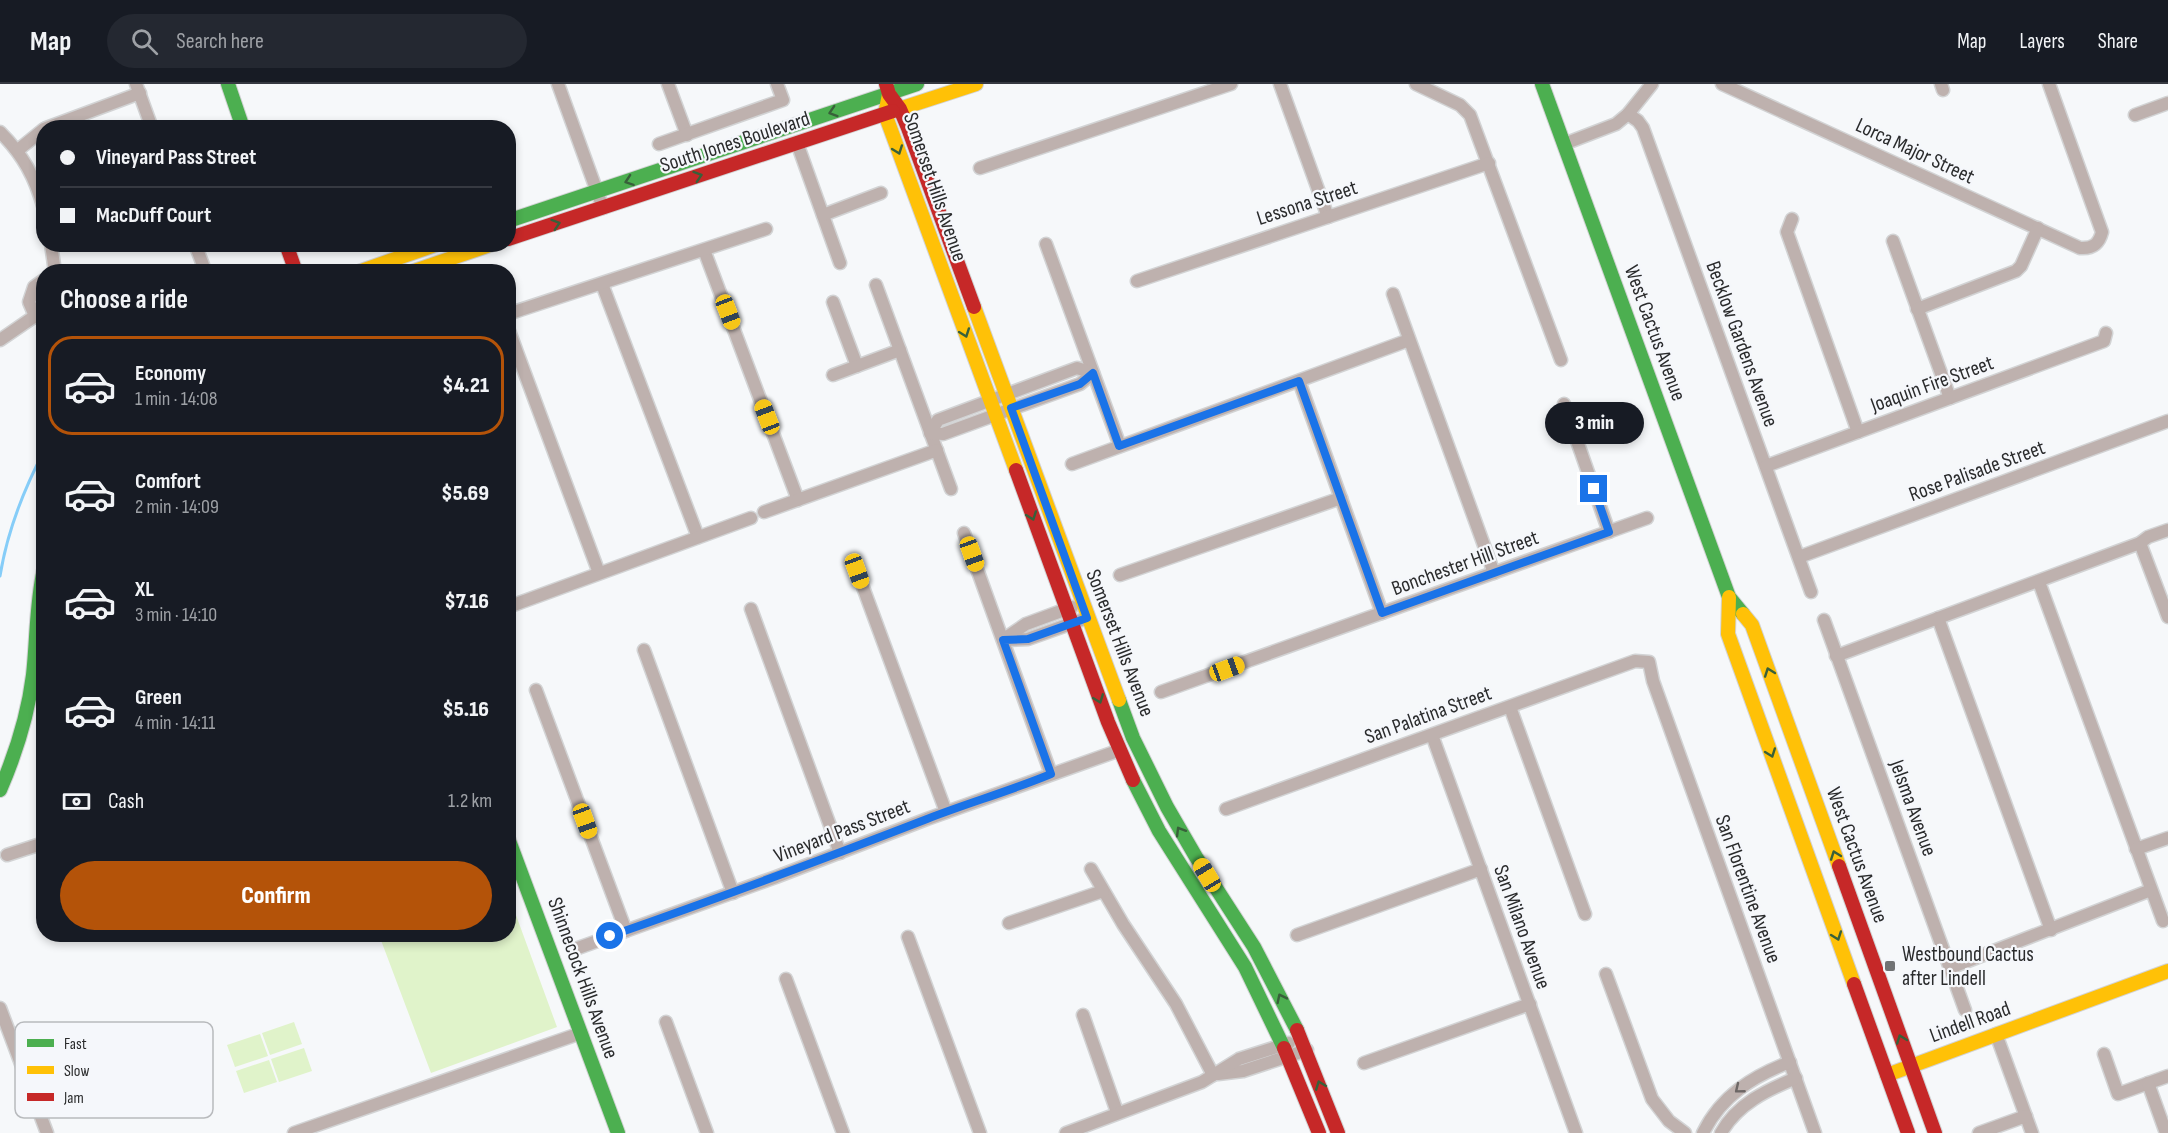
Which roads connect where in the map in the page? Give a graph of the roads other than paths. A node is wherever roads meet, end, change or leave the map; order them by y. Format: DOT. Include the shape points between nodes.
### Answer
graph roads {
  1 [pos="228,84"];
  2 [pos="558,84"];
  3 [pos="668,84"];
  4 [pos="777,84"];
  5 [pos="918,84"];
  6 [pos="976,84"];
  7 [pos="1231,84"];
  8 [pos="1281,84"];
  9 [pos="1416,84"];
  10 [pos="1542,84"];
  11 [pos="1652,84"];
  12 [pos="1722,84"];
  13 [pos="2049,84"];
  14 [pos="138,89"];
  15 [pos="887,89"];
  16 [pos="2168,103"];
  17 [pos="900,109"];
  18 [pos="885,114"];
  19 [pos="1628,114"];
  20 [pos="2136,115"];
  21 [pos="64,120"];
  22 [pos="149,120"];
  23 [pos="240,120"];
  24 [pos="0,132"];
  25 [pos="36,135"];
  26 [pos="687,135"];
  27 [pos="797,143"];
  28 [pos="659,144"];
  29 [pos="1564,144"];
  30 [pos="18,150"];
  31 [pos="1489,163"];
  32 [pos="980,168"];
  33 [pos="36,183"];
  34 [pos="597,192"];
  35 [pos="881,193"];
  36 [pos="603,208"];
  37 [pos="823,215"];
  38 [pos="1329,217"];
  39 [pos="516,218"];
  40 [pos="1792,219"];
  41 [pos="2037,228"];
  42 [pos="766,229"];
  43 [pos="516,236"];
  44 [pos="1893,242"];
  45 [pos="1046,244"];
  46 [pos="704,250"];
  47 [pos="415,252"];
  48 [pos="469,252"];
  49 [pos="840,263"];
  50 [pos="381,264"];
  51 [pos="434,264"];
  52 [pos="1137,280"];
  53 [pos="602,284"];
  54 [pos="876,285"];
  55 [pos="36,286"];
  56 [pos="1393,294"];
  57 [pos="833,302"];
  58 [pos="1917,309"];
  59 [pos="516,311"];
  60 [pos="36,315"];
  61 [pos="36,321"];
  62 [pos="2106,333"];
  63 [pos="0,340"];
  64 [pos="1409,340"];
  65 [pos="516,350"];
  66 [pos="900,350"];
  67 [pos="1562,360"];
  68 [pos="857,366"];
  69 [pos="1093,373"];
  70 [pos="833,375"];
  71 [pos="1299,381"];
  72 [pos="1006,394"];
  73 [pos="1950,398"];
  74 [pos="990,400"];
  75 [pos="1564,404"];
  76 [pos="1011,408"];
  77 [pos="995,414"];
  78 [pos="2168,421"];
  79 [pos="1858,432"];
  80 [pos="930,433"];
  81 [pos="1119,446"];
  82 [pos="937,450"];
  83 [pos="1072,464"];
  84 [pos="1766,466"];
  85 [pos="951,489"];
  86 [pos="1341,498"];
  87 [pos="798,500"];
  88 [pos="764,512"];
  89 [pos="751,518"];
  90 [pos="1647,518"];
  91 [pos="2168,530"];
  92 [pos="1609,532"];
  93 [pos="964,533"];
  94 [pos="698,537"];
  95 [pos="2140,543"];
  96 [pos="1798,558"];
  97 [pos="857,571"];
  98 [pos="599,573"];
  99 [pos="1494,573"];
  100 [pos="1120,575"];
  101 [pos="2039,582"];
  102 [pos="1811,592"];
  103 [pos="1729,597"];
  104 [pos="1082,603"];
  105 [pos="516,604"];
  106 [pos="751,609"];
  107 [pos="1065,609"];
  108 [pos="1382,613"];
  109 [pos="2168,617"];
  110 [pos="1087,618"];
  111 [pos="1938,618"];
  112 [pos="1824,620"];
  113 [pos="1071,624"];
  114 [pos="36,628"];
  115 [pos="1003,640"];
  116 [pos="644,650"];
  117 [pos="1836,656"];
  118 [pos="1644,661"];
  119 [pos="536,690"];
  120 [pos="1161,692"];
  121 [pos="1510,707"];
  122 [pos="1432,735"];
  123 [pos="1120,750"];
  124 [pos="1051,774"];
  125 [pos="0,790"];
  126 [pos="1226,809"];
  127 [pos="946,812"];
  128 [pos="2168,838"];
  129 [pos="36,846"];
  130 [pos="2136,849"];
  131 [pos="840,853"];
  132 [pos="7,855"];
  133 [pos="516,859"];
  134 [pos="1091,869"];
  135 [pos="1480,869"];
  136 [pos="2151,890"];
  137 [pos="1103,891"];
  138 [pos="733,893"];
  139 [pos="1586,914"];
  140 [pos="2163,921"];
  141 [pos="1009,923"];
  142 [pos="2051,930"];
  143 [pos="626,931"];
  144 [pos="1297,935"];
  145 [pos="908,937"];
  146 [pos="578,948"];
  147 [pos="1950,968"];
  148 [pos="2168,970"];
  149 [pos="1606,974"];
  150 [pos="786,979"];
  151 [pos="1530,1004"];
  152 [pos="0,1008"];
  153 [pos="1965,1010"];
  154 [pos="1083,1015"];
  155 [pos="666,1022"];
  156 [pos="581,1033"];
  157 [pos="1996,1035"];
  158 [pos="1304,1045"];
  159 [pos="15,1048"];
  160 [pos="1286,1050"];
  161 [pos="2104,1054"];
  162 [pos="1790,1062"];
  163 [pos="1364,1063"];
  164 [pos="1911,1066"];
  165 [pos="1213,1075"];
  166 [pos="1887,1075"];
  167 [pos="2168,1076"];
  168 [pos="1796,1078"];
  169 [pos="2148,1083"];
  170 [pos="1117,1112"];
  171 [pos="2026,1116"];
  172 [pos="41,1118"];
  173 [pos="2164,1132"];
  174 [pos="47,1133"];
  175 [pos="294,1133"];
  176 [pos="618,1133"];
  177 [pos="707,1133"];
  178 [pos="843,1133"];
  179 [pos="980,1133"];
  180 [pos="1066,1133"];
  181 [pos="1319,1133"];
  182 [pos="1338,1133"];
  183 [pos="1576,1133"];
  184 [pos="1685,1133"];
  185 [pos="1703,1133"];
  186 [pos="1721,1133"];
  187 [pos="1815,1133"];
  188 [pos="1908,1133"];
  189 [pos="1935,1133"];
  190 [pos="1979,1133"];
  191 [pos="2032,1133"];
  1 -- 23 [label="main road"];
  2 -- 34 [label="street"];
  3 -- 26 [label="street"];
  4 -- 26 [label="street" via="783,100"];
  5 -- 15 [label="main road, South Jones Boulevard"];
  6 -- 17 [label="main road, South Jones Boulevard"];
  7 -- 32 [label="street"];
  8 -- 38 [label="street"];
  9 -- 31 [label="street" via="1466,109"];
  10 -- 29 [label="main road, West Cactus Avenue"];
  11 -- 19 [label="street"];
  12 -- 41 [label="street, Lorca Major Street"];
  13 -- 41 [label="street, Lorca Major Street" via="2102,232 2093,247 2080,248"];
  14 -- 21 [label="street"];
  14 -- 22 [label="street"];
  15 -- 17 [label="main road, Somerset Hills Avenue"];
  15 -- 18 [label="main road, Somerset Hills Avenue"];
  15 -- 34 [label="main road, South Jones Boulevard, one-way"];
  16 -- 20 [label="street"];
  17 -- 18 [label="main road, South Jones Boulevard"];
  17 -- 72 [label="main road, Somerset Hills Avenue"];
  18 -- 27 [label="main road, South Jones Boulevard"];
  18 -- 74 [label="main road, Somerset Hills Avenue, one-way"];
  19 -- 29 [label="street" via="1616,124"];
  19 -- 84 [label="street, Becklow Gardens Avenue" via="1643,128"];
  24 -- 30 [label="street"];
  25 -- 30 [label="street"];
  26 -- 28 [label="street"];
  36 -- 27 [label="main road, South Jones Boulevard, one-way"];
  27 -- 37 [label="street"];
  29 -- 103 [label="main road, West Cactus Avenue"];
  30 -- 33 [label="street"];
  31 -- 38 [label="street, Lessona Street"];
  31 -- 67 [label="street"];
  34 -- 36 [label="street"];
  34 -- 39 [label="main road, South Jones Boulevard"];
  35 -- 37 [label="street"];
  43 -- 36 [label="main road, South Jones Boulevard, one-way"];
  37 -- 49 [label="street"];
  38 -- 52 [label="street, Lessona Street"];
  40 -- 79 [label="street" via="1787,232"];
  41 -- 58 [label="street" via="2016,271"];
  42 -- 46 [label="street"];
  44 -- 58 [label="street"];
  45 -- 69 [label="street"];
  46 -- 53 [label="street"];
  46 -- 87 [label="street"];
  47 -- 50 [label="main road"];
  48 -- 51 [label="main road"];
  53 -- 59 [label="street"];
  53 -- 94 [label="street"];
  54 -- 66 [label="street"];
  55 -- 60 [label="street" via="30,296 30,307"];
  56 -- 64 [label="street"];
  57 -- 68 [label="street"];
  58 -- 73 [label="street"];
  61 -- 63 [label="street"];
  62 -- 73 [label="street, Joaquin Fire Street" via="2104,341"];
  64 -- 71 [label="street"];
  64 -- 99 [label="street"];
  65 -- 98 [label="street"];
  66 -- 68 [label="street"];
  66 -- 80 [label="street"];
  68 -- 70 [label="street"];
  69 -- 72 [label="street" via="1077,368"];
  69 -- 76 [label="street" via="1080,384"];
  69 -- 81 [label="street"];
  71 -- 81 [label="street"];
  71 -- 86 [label="street"];
  72 -- 74 [label="street"];
  72 -- 76 [label="main road, Somerset Hills Avenue"];
  73 -- 79 [label="street, Joaquin Fire Street"];
  74 -- 77 [label="main road, Somerset Hills Avenue"];
  74 -- 80 [label="street" via="938,420"];
  75 -- 92 [label="street"];
  76 -- 77 [label="street"];
  76 -- 104 [label="main road, Somerset Hills Avenue"];
  77 -- 80 [label="street" via="943,434"];
  77 -- 107 [label="main road, Somerset Hills Avenue, one-way"];
  78 -- 96 [label="street, Rose Palisade Street"];
  79 -- 84 [label="street, Joaquin Fire Street"];
  80 -- 82 [label="street"];
  81 -- 83 [label="street"];
  82 -- 85 [label="street"];
  82 -- 87 [label="street"];
  84 -- 96 [label="street, Becklow Gardens Avenue"];
  86 -- 100 [label="street"];
  86 -- 108 [label="street"];
  87 -- 88 [label="street"];
  89 -- 94 [label="street"];
  90 -- 92 [label="street, Bonchester Hill Street"];
  91 -- 95 [label="street"];
  92 -- 99 [label="street, Bonchester Hill Street"];
  93 -- 115 [label="street"];
  94 -- 98 [label="street"];
  95 -- 101 [label="street"];
  95 -- 109 [label="street"];
  96 -- 102 [label="street, Becklow Gardens Avenue"];
  97 -- 127 [label="street"];
  98 -- 105 [label="street"];
  99 -- 108 [label="street, Bonchester Hill Street"];
  101 -- 111 [label="street"];
  101 -- 130 [label="street"];
  164 -- 103 [label="main road, West Cactus Avenue, one-way" via="1752,625"];
  103 -- 166 [label="main road, West Cactus Avenue, one-way" via="1728,634"];
  104 -- 107 [label="street"];
  104 -- 110 [label="main road, Somerset Hills Avenue"];
  106 -- 131 [label="street"];
  107 -- 113 [label="main road, Somerset Hills Avenue"];
  107 -- 115 [label="street" via="1026,624"];
  108 -- 120 [label="street, Bonchester Hill Street"];
  110 -- 113 [label="street"];
  158 -- 110 [label="main road, Somerset Hills Avenue, one-way" via="1254,946 1182,835 1149,774"];
  111 -- 117 [label="street"];
  111 -- 142 [label="street"];
  112 -- 117 [label="street, Jelsma Avenue"];
  113 -- 115 [label="street" via="1028,639"];
  113 -- 123 [label="main road, Somerset Hills Avenue, one-way"];
  114 -- 125 [label="main road" via="29,701 17,749"];
  115 -- 124 [label="street"];
  116 -- 138 [label="street"];
  117 -- 147 [label="street, Jelsma Avenue"];
  118 -- 121 [label="street, San Palatina Street"];
  118 -- 162 [label="street, San Florentine Avenue" via="1649,662"];
  119 -- 143 [label="street"];
  121 -- 122 [label="street, San Palatina Street"];
  121 -- 139 [label="street"];
  122 -- 126 [label="street, San Palatina Street"];
  122 -- 135 [label="street, San Milano Avenue"];
  123 -- 124 [label="street, Vineyard Pass Street"];
  123 -- 160 [label="main road, Somerset Hills Avenue" via="1159,831 1245,967"];
  124 -- 127 [label="street, Vineyard Pass Street"];
  127 -- 131 [label="street, Vineyard Pass Street"];
  128 -- 130 [label="street"];
  129 -- 132 [label="street"];
  130 -- 136 [label="street"];
  131 -- 138 [label="street, Vineyard Pass Street"];
  133 -- 156 [label="main road, Shinnecock Hills Avenue"];
  134 -- 137 [label="street"];
  135 -- 144 [label="street"];
  135 -- 151 [label="street, San Milano Avenue"];
  136 -- 140 [label="street"];
  136 -- 142 [label="street"];
  137 -- 141 [label="street"];
  137 -- 165 [label="street" via="1176,1004"];
  138 -- 143 [label="street, Vineyard Pass Street"];
  142 -- 147 [label="street"];
  143 -- 146 [label="street, Vineyard Pass Street"];
  145 -- 179 [label="street"];
  147 -- 153 [label="street, Jelsma Avenue"];
  148 -- 157 [label="main road, Lindell Road"];
  149 -- 184 [label="street" via="1652,1099 1669,1121"];
  150 -- 178 [label="street"];
  151 -- 163 [label="street"];
  151 -- 183 [label="street, San Milano Avenue"];
  152 -- 159 [label="street"];
  154 -- 170 [label="street"];
  155 -- 177 [label="street"];
  156 -- 175 [label="street"];
  156 -- 176 [label="main road, Shinnecock Hills Avenue"];
  157 -- 164 [label="main road, Lindell Road"];
  157 -- 171 [label="street"];
  158 -- 160 [label="street"];
  182 -- 158 [label="main road, Somerset Hills Avenue, one-way"];
  160 -- 165 [label="street" via="1239,1059"];
  160 -- 181 [label="main road, Somerset Hills Avenue"];
  161 -- 169 [label="street" via="2118,1094"];
  162 -- 168 [label="street, San Florentine Avenue"];
  162 -- 185 [label="street, one-way" via="1742,1086 1716,1112"];
  164 -- 166 [label="main road, Lindell Road"];
  164 -- 189 [label="main road, West Cactus Avenue"];
  165 -- 170 [label="street"];
  166 -- 188 [label="main road, West Cactus Avenue"];
  167 -- 169 [label="street"];
  168 -- 186 [label="street" via="1751,1100"];
  168 -- 187 [label="street, San Florentine Avenue"];
  169 -- 173 [label="street"];
  170 -- 180 [label="street"];
  171 -- 190 [label="street"];
  171 -- 191 [label="street"];
  172 -- 174 [label="street"];
}
